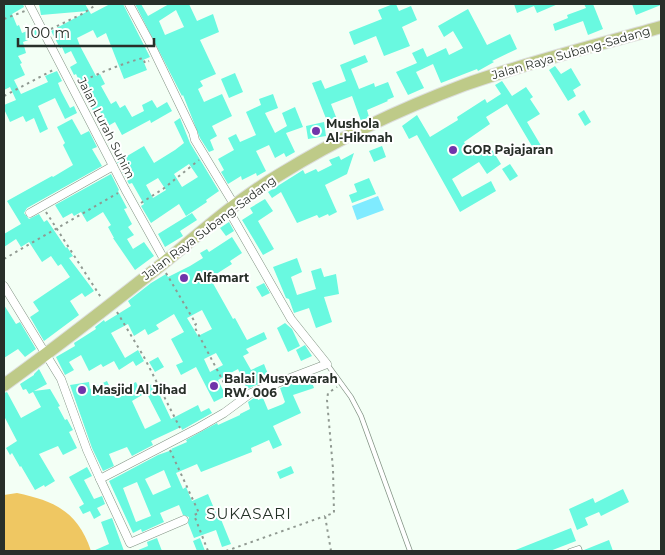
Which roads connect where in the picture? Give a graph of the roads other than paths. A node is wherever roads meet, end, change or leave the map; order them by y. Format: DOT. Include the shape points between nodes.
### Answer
graph roads {
  1 [pos="129,4"];
  2 [pos="30,6"];
  3 [pos="661,27"];
  4 [pos="113,166"];
  5 [pos="232,208"];
  6 [pos="30,213"];
  7 [pos="163,263"];
  8 [pos="4,286"];
  9 [pos="46,355"];
  10 [pos="326,364"];
  11 [pos="4,385"];
  12 [pos="100,479"];
  13 [pos="184,520"];
  14 [pos="410,551"];
  15 [pos="570,551"];
  16 [pos="580,551"];
  1 -- 5 [label="street"];
  2 -- 4 [label="street, Jalan Lurah Suhim"];
  3 -- 5 [label="main road, Jalan Raya Subang-Sadang" via="536,62 438,95 311,156"];
  4 -- 6 [label="street"];
  4 -- 7 [label="street, Jalan Lurah Suhim"];
  5 -- 7 [label="main road, Jalan Raya Subang-Sadang"];
  5 -- 10 [label="street" via="291,319"];
  7 -- 9 [label="main road, Jalan Raya Subang-Sadang"];
  8 -- 9 [label="street"];
  9 -- 11 [label="main road, Jalan Raya Subang-Sadang"];
  9 -- 12 [label="street" via="64,388"];
  10 -- 12 [label="street" via="251,393 184,436"];
  10 -- 14 [label="lane" via="361,416"];
  12 -- 13 [label="street" via="130,543"];
  15 -- 16 [label="lane" via="579,548"];
}
